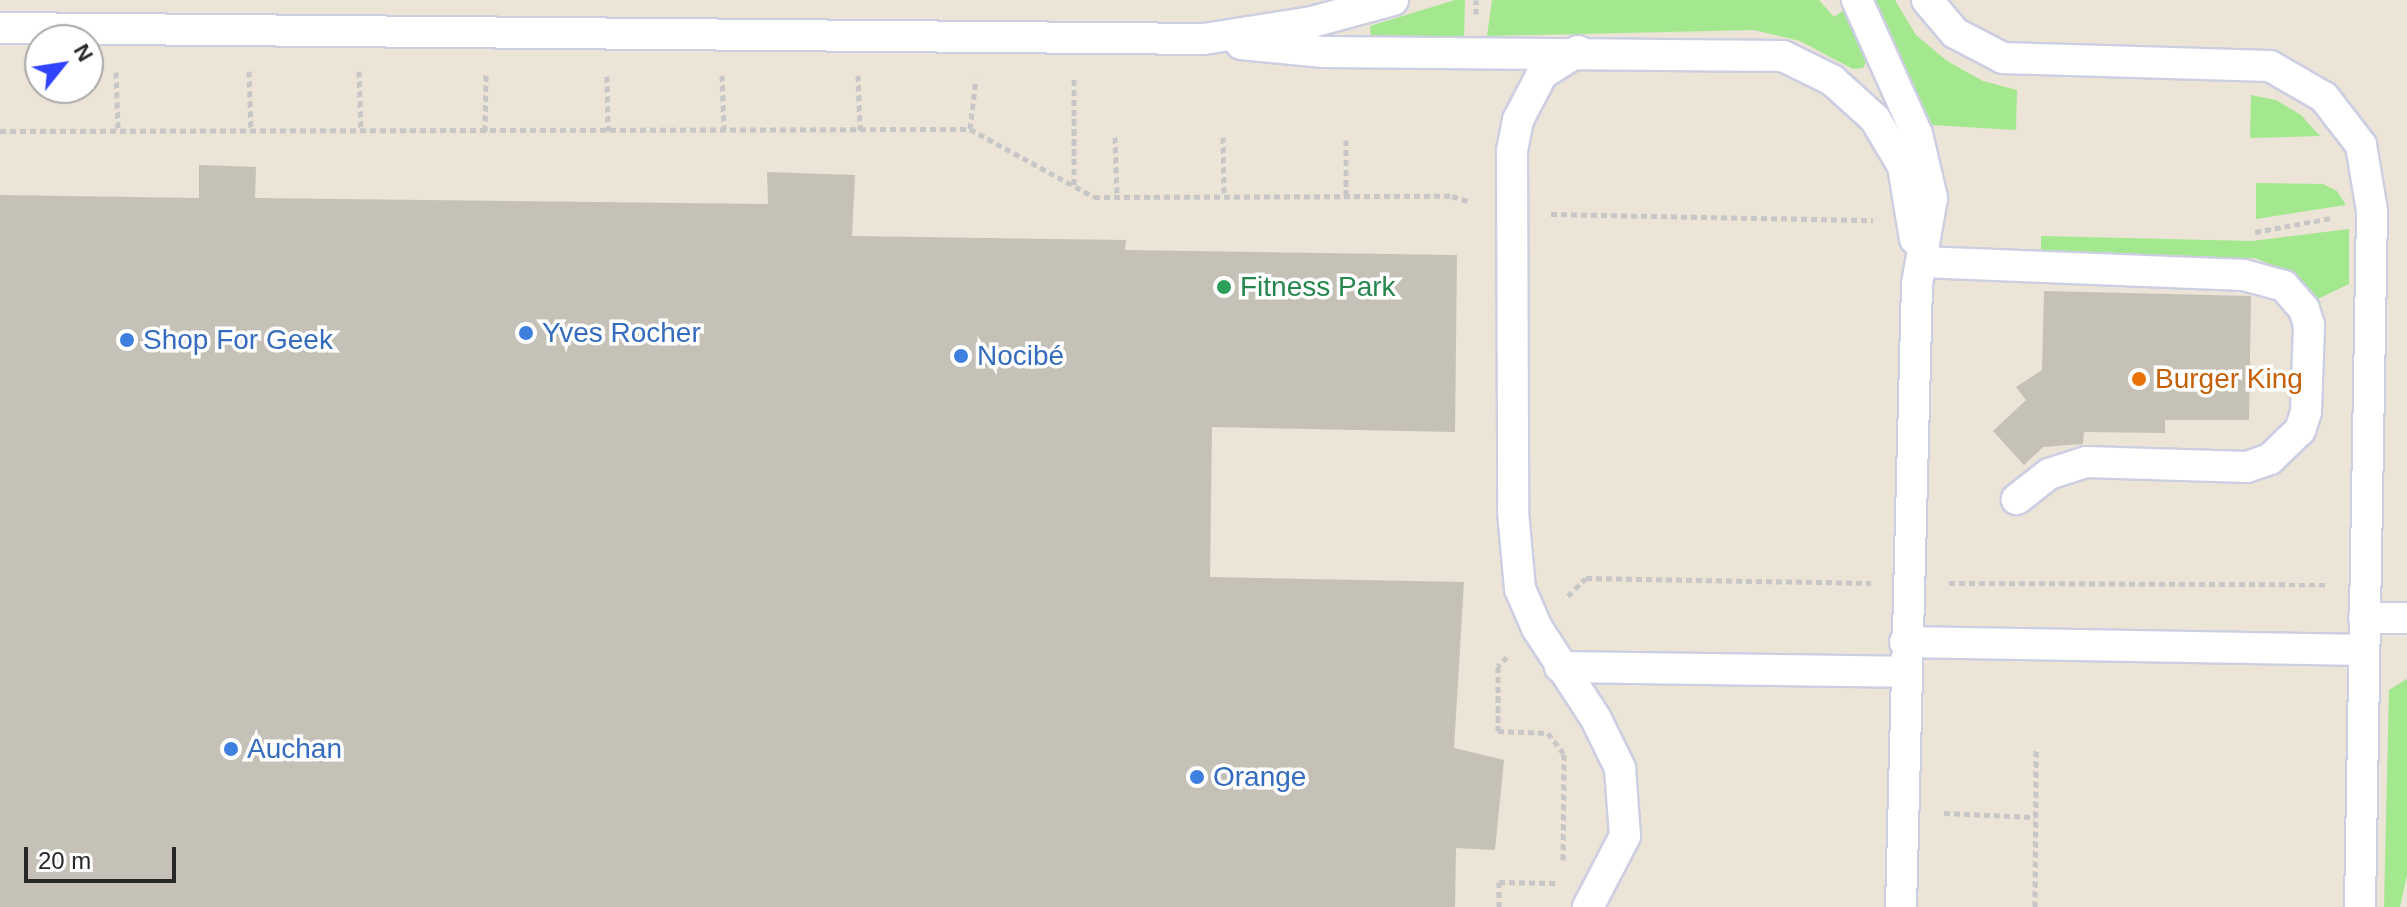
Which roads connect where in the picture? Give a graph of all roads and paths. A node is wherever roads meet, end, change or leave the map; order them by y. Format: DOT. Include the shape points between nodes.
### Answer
graph roads {
  1 [pos="1393,0"];
  2 [pos="1476,0"];
  3 [pos="1857,0"];
  4 [pos="1927,0"];
  5 [pos="0,28"];
  6 [pos="116,29"];
  7 [pos="248,30"];
  8 [pos="358,31"];
  9 [pos="487,32"];
  10 [pos="607,33"];
  11 [pos="720,34"];
  12 [pos="857,36"];
  13 [pos="980,37"];
  14 [pos="1074,38"];
  15 [pos="1204,39"];
  16 [pos="1475,51"];
  17 [pos="1578,51"];
  18 [pos="970,129"];
  19 [pos="118,130"];
  20 [pos="251,130"];
  21 [pos="361,130"];
  22 [pos="724,130"];
  23 [pos="860,130"];
  24 [pos="0,131"];
  25 [pos="485,131"];
  26 [pos="608,131"];
  27 [pos="1115,137"];
  28 [pos="1223,137"];
  29 [pos="1346,140"];
  30 [pos="1074,186"];
  31 [pos="1475,188"];
  32 [pos="1346,196"];
  33 [pos="1117,197"];
  34 [pos="1224,197"];
  35 [pos="1475,203"];
  36 [pos="2372,211"];
  37 [pos="1509,214"];
  38 [pos="1915,221"];
  39 [pos="2240,231"];
  40 [pos="1920,273"];
  41 [pos="2017,499"];
  42 [pos="2364,618"];
  43 [pos="2407,618"];
  44 [pos="1905,642"];
  45 [pos="2364,650"];
  46 [pos="1560,667"];
  47 [pos="1904,672"];
  48 [pos="2036,750"];
  49 [pos="1903,811"];
  50 [pos="2035,817"];
  51 [pos="1588,907"];
  52 [pos="1901,907"];
  53 [pos="2035,907"];
  54 [pos="2360,907"];
  1 -- 15 [label="lane" via="1312,22"];
  2 -- 16 [label="path"];
  3 -- 40 [label="lane" via="1926,157 1931,221"];
  4 -- 36 [label="lane" via="1955,33 2003,58 2282,70 2324,97 2351,128 2366,163"];
  5 -- 6 [label="lane"];
  6 -- 7 [label="lane"];
  6 -- 19 [label="path"];
  7 -- 8 [label="lane"];
  7 -- 20 [label="path"];
  8 -- 9 [label="lane"];
  8 -- 21 [label="path"];
  9 -- 10 [label="lane"];
  9 -- 25 [label="path"];
  10 -- 11 [label="lane"];
  10 -- 26 [label="path"];
  11 -- 12 [label="lane"];
  11 -- 22 [label="path"];
  12 -- 13 [label="lane"];
  12 -- 23 [label="path"];
  13 -- 14 [label="lane"];
  13 -- 18 [label="path"];
  14 -- 15 [label="lane"];
  14 -- 30 [label="path"];
  15 -- 16 [label="lane" via="1324,52"];
  16 -- 17 [label="lane"];
  17 -- 37 [label="lane" via="1542,74 1523,107 1512,151"];
  17 -- 38 [label="lane" via="1755,54 1783,56 1806,66 1858,99 1875,119 1903,166"];
  18 -- 23 [label="path"];
  18 -- 30 [label="path"];
  19 -- 20 [label="path"];
  19 -- 24 [label="path"];
  20 -- 21 [label="path"];
  21 -- 25 [label="path"];
  22 -- 23 [label="path"];
  22 -- 26 [label="path"];
  25 -- 26 [label="path"];
  27 -- 33 [label="path"];
  28 -- 34 [label="path"];
  29 -- 32 [label="path"];
  30 -- 33 [label="path" via="1094,197"];
  31 -- 35 [label="path"];
  32 -- 34 [label="path"];
  32 -- 35 [label="path" via="1452,196"];
  33 -- 34 [label="path"];
  35 -- 37 [label="path"];
  36 -- 39 [label="path"];
  36 -- 42 [label="lane"];
  37 -- 38 [label="path"];
  37 -- 46 [label="lane" via="1514,556 1520,589"];
  38 -- 40 [label="lane"];
  40 -- 41 [label="lane" via="2244,275 2284,286 2304,309 2309,325 2306,412 2300,430 2270,459 2247,467 2086,462 2049,474"];
  40 -- 44 [label="lane"];
  42 -- 43 [label="lane"];
  42 -- 45 [label="lane"];
  44 -- 45 [label="lane"];
  44 -- 47 [label="lane"];
  45 -- 54 [label="lane"];
  46 -- 47 [label="lane"];
  46 -- 51 [label="lane" via="1611,746 1625,790 1625,836"];
  47 -- 49 [label="lane"];
  48 -- 50 [label="path"];
  49 -- 50 [label="path"];
  49 -- 52 [label="lane"];
  50 -- 53 [label="path"];
}
